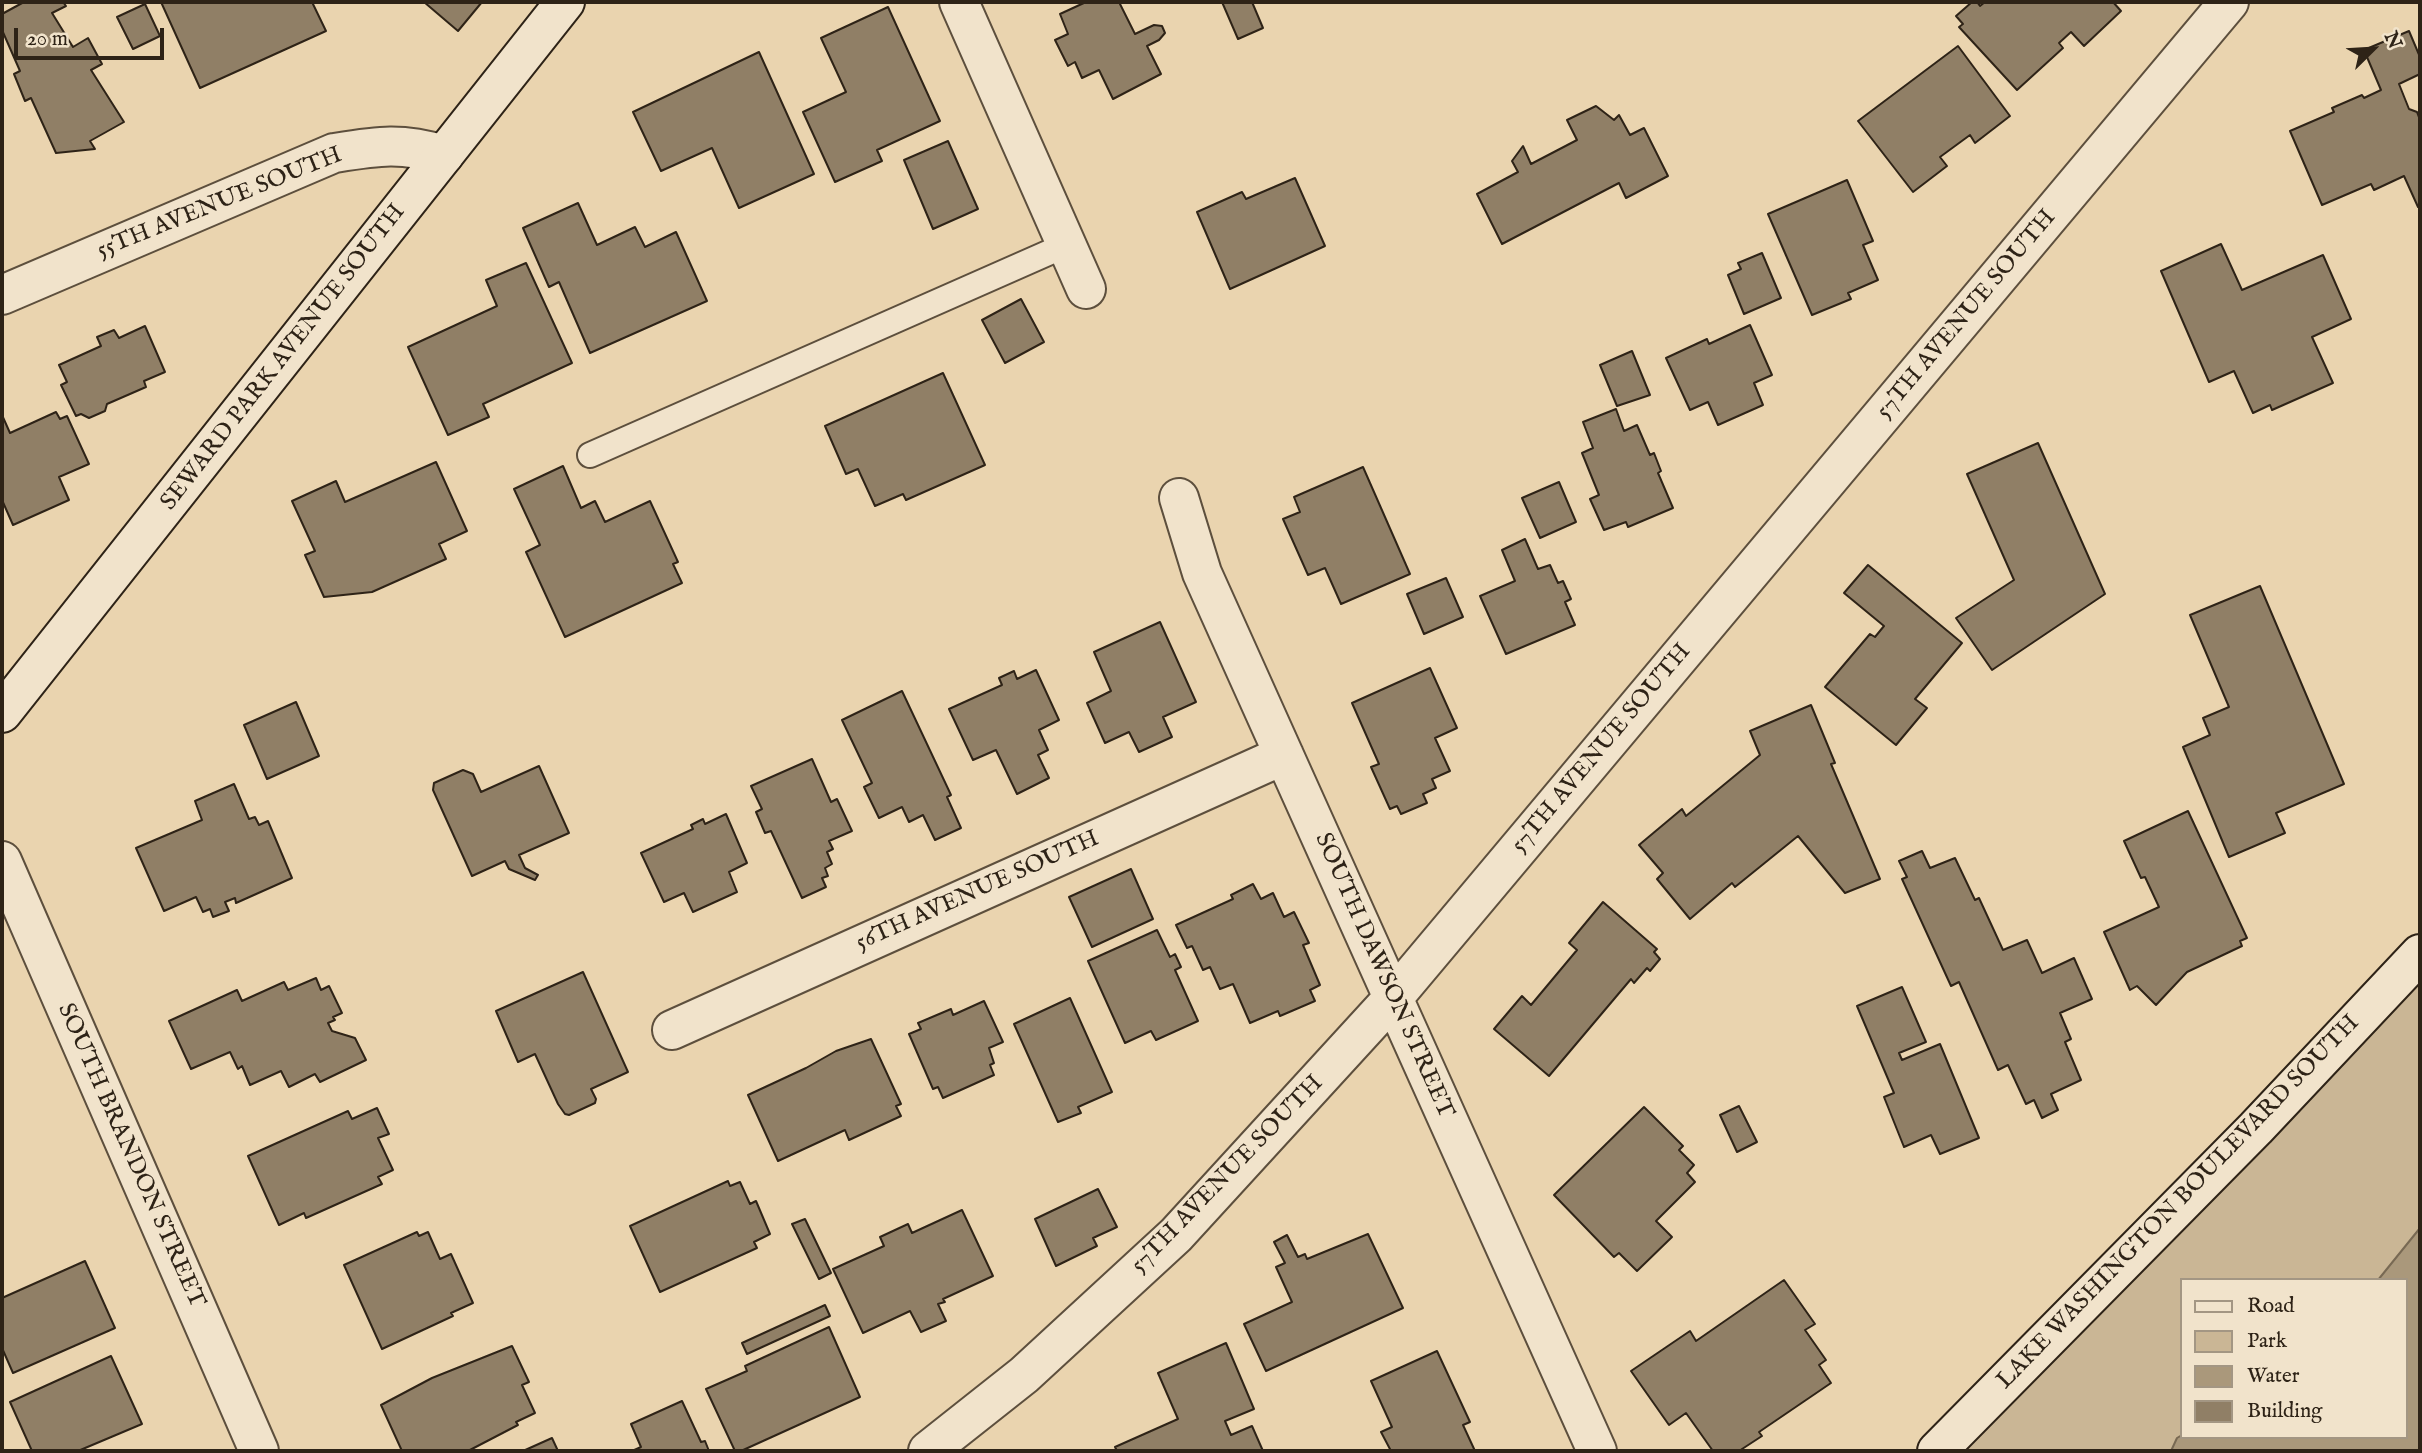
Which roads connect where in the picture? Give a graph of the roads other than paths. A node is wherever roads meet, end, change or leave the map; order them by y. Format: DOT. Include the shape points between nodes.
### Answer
graph roads {
  1 [pos="565,2"];
  2 [pos="959,2"];
  3 [pos="2229,2"];
  4 [pos="444,155"];
  5 [pos="1066,245"];
  6 [pos="1086,289"];
  7 [pos="2,295"];
  8 [pos="590,455"];
  9 [pos="1179,498"];
  10 [pos="2,713"];
  11 [pos="1284,755"];
  12 [pos="2,861"];
  13 [pos="2420,954"];
  14 [pos="1393,998"];
  15 [pos="672,1030"];
  16 [pos="259,1451"];
  17 [pos="928,1451"];
  18 [pos="1597,1451"];
  19 [pos="1937,1451"];
  1 -- 4 [label="street, SEWARD PARK AVENUE SOUTH"];
  2 -- 5 [label="street"];
  3 -- 14 [label="street, 57TH AVENUE SOUTH"];
  4 -- 7 [label="street, 55TH AVENUE SOUTH" via="384,145 334,153"];
  4 -- 10 [label="street, SEWARD PARK AVENUE SOUTH"];
  5 -- 6 [label="street"];
  5 -- 8 [label="lane"];
  9 -- 11 [label="street, SOUTH DAWSON STREET" via="1202,573"];
  11 -- 14 [label="street, SOUTH DAWSON STREET"];
  11 -- 15 [label="street, 56TH AVENUE SOUTH"];
  12 -- 16 [label="street, SOUTH BRANDON STREET"];
  13 -- 19 [label="street, LAKE WASHINGTON BOULEVARD SOUTH" via="2256,1128"];
  14 -- 17 [label="street, 57TH AVENUE SOUTH" via="1176,1236 1024,1375"];
  14 -- 18 [label="street, SOUTH DAWSON STREET"];
}
